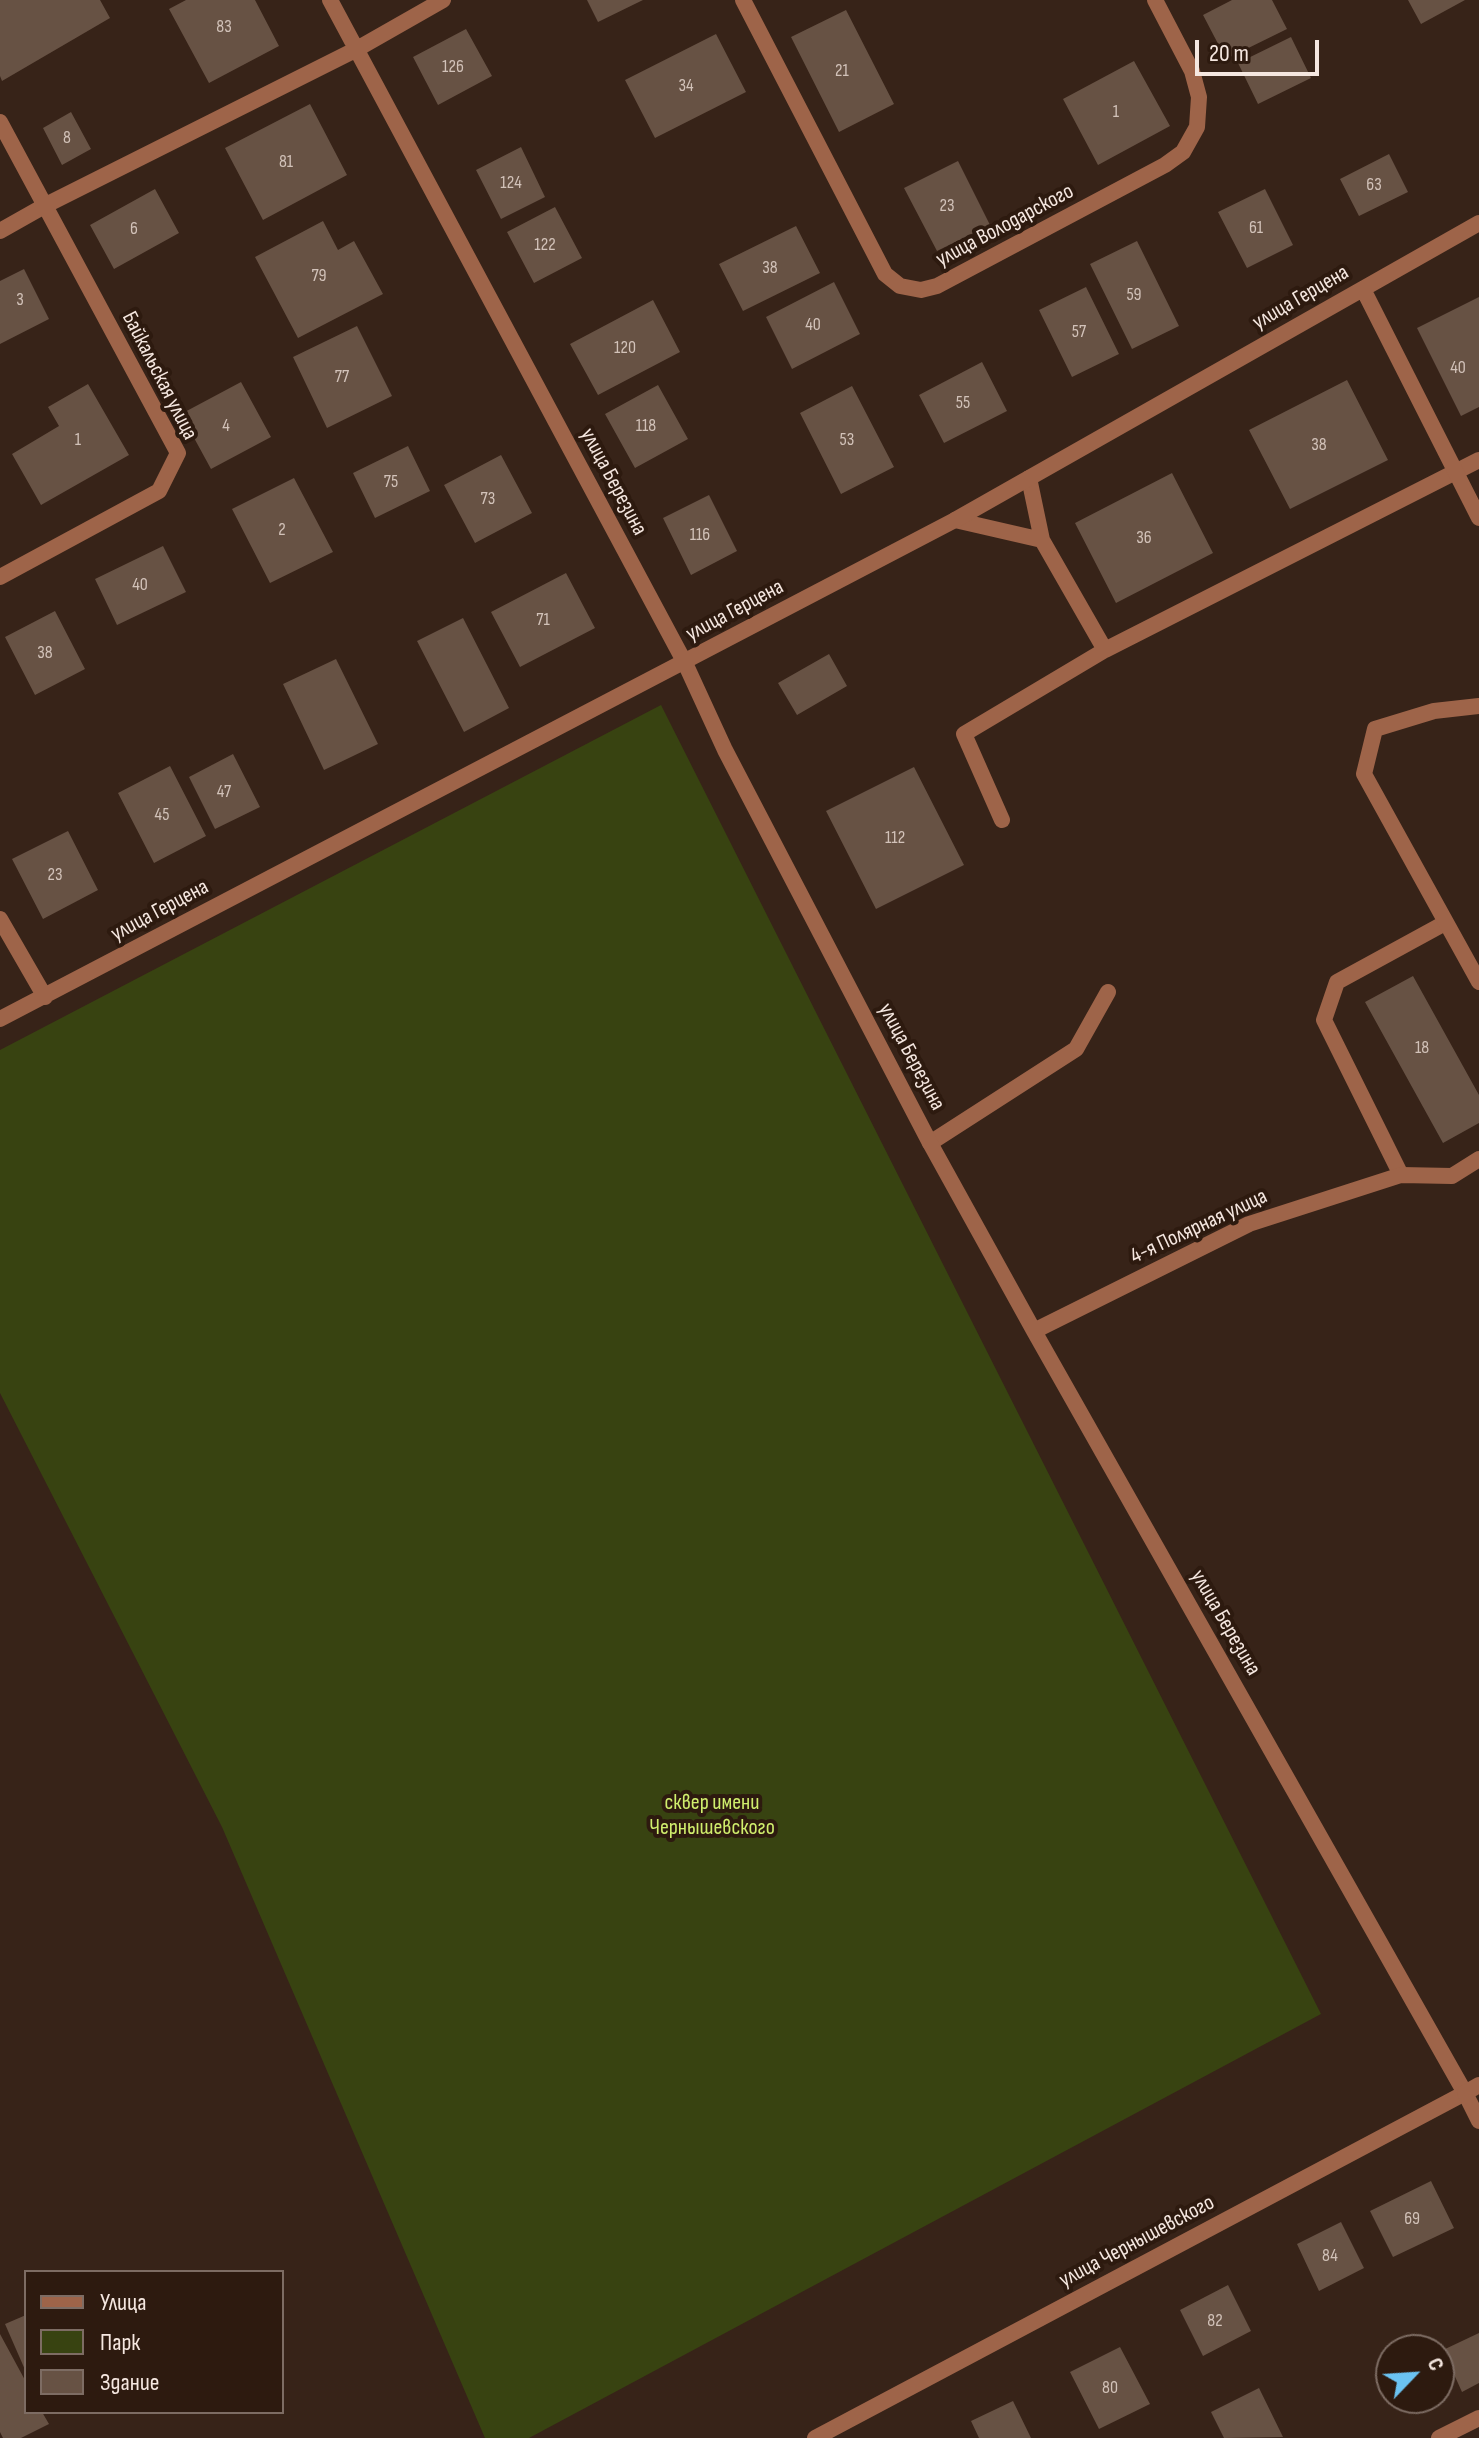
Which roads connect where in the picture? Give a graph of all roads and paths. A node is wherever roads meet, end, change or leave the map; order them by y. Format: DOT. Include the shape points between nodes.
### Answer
graph roads {
  1 [pos="330,0"];
  2 [pos="443,0"];
  3 [pos="743,0"];
  4 [pos="1155,0"];
  5 [pos="357,49"];
  6 [pos="0,122"];
  7 [pos="46,205"];
  8 [pos="1479,223"];
  9 [pos="0,231"];
  10 [pos="1363,289"];
  11 [pos="1479,460"];
  12 [pos="1455,470"];
  13 [pos="1029,478"];
  14 [pos="1479,518"];
  15 [pos="955,520"];
  16 [pos="1042,540"];
  17 [pos="0,577"];
  18 [pos="1105,650"];
  19 [pos="685,663"];
  20 [pos="1479,706"];
  21 [pos="1002,820"];
  22 [pos="0,919"];
  23 [pos="1445,923"];
  24 [pos="1479,982"];
  25 [pos="1108,992"];
  26 [pos="45,997"];
  27 [pos="0,1019"];
  28 [pos="930,1143"];
  29 [pos="1479,1159"];
  30 [pos="1401,1175"];
  31 [pos="1034,1331"];
  32 [pos="1472,2089"];
  33 [pos="1479,2121"];
  34 [pos="1479,2418"];
  35 [pos="815,2438"];
  36 [pos="1439,2438"];
  1 -- 5 [label="street, улица Березина"];
  2 -- 5 [label="street"];
  3 -- 4 [label="street, улица Володарского" via="885,274 900,286 921,290 1183,152 1197,127 1199,97 1192,71"];
  5 -- 7 [label="street"];
  5 -- 19 [label="street, улица Березина"];
  6 -- 7 [label="street, Байкальская улица"];
  7 -- 9 [label="street"];
  7 -- 17 [label="street, Байкальская улица" via="178,453 159,491"];
  8 -- 10 [label="street, улица Герцена"];
  10 -- 12 [label="street"];
  10 -- 13 [label="street, улица Герцена"];
  11 -- 12 [label="street"];
  12 -- 14 [label="street"];
  12 -- 18 [label="street"];
  13 -- 15 [label="street, улица Герцена"];
  13 -- 16 [label="street"];
  15 -- 16 [label="street"];
  15 -- 19 [label="street, улица Герцена"];
  16 -- 18 [label="street"];
  18 -- 21 [label="street" via="964,734"];
  19 -- 26 [label="street, улица Герцена"];
  19 -- 28 [label="street, улица Березина"];
  20 -- 23 [label="street" via="1434,711 1375,729 1364,774"];
  22 -- 26 [label="street"];
  23 -- 24 [label="street"];
  23 -- 30 [label="street" via="1337,982 1324,1020"];
  25 -- 28 [label="street" via="1076,1049"];
  26 -- 27 [label="street, улица Герцена"];
  28 -- 31 [label="street, улица Березина"];
  29 -- 30 [label="street, 4-я Полярная улица" via="1452,1176"];
  30 -- 31 [label="street, 4-я Полярная улица" via="1249,1224"];
  31 -- 32 [label="street, улица Березина"];
  32 -- 33 [label="street, улица Березина"];
  32 -- 35 [label="street, улица Чернышевского"];
  34 -- 36 [label="street"];
}
